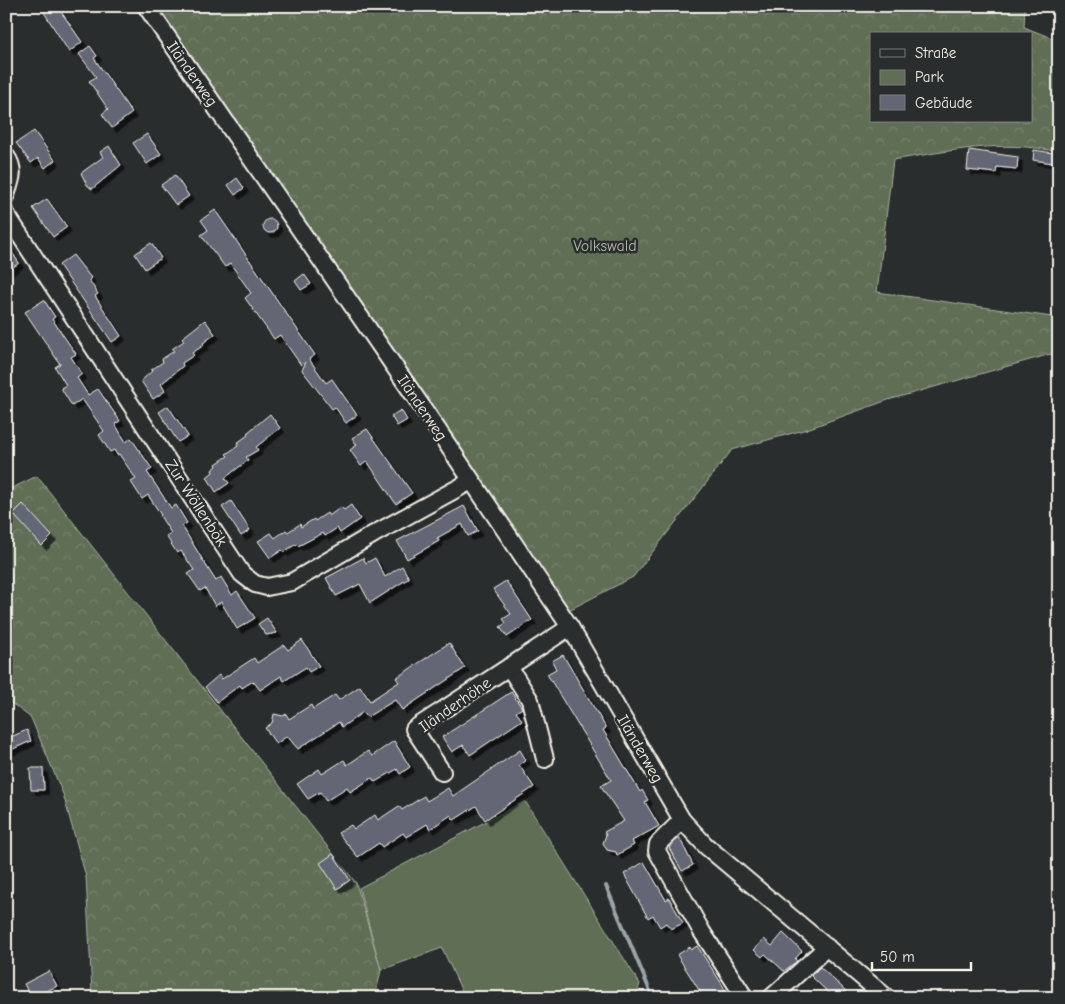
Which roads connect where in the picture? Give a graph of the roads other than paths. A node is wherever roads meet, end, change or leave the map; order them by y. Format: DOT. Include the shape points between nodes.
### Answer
graph roads {
  1 [pos="146,6"];
  2 [pos="6,156"];
  3 [pos="6,195"];
  4 [pos="6,214"];
  5 [pos="471,481"];
  6 [pos="570,627"];
  7 [pos="509,667"];
  8 [pos="544,759"];
  9 [pos="442,772"];
  10 [pos="682,820"];
  11 [pos="827,947"];
  12 [pos="745,998"];
  13 [pos="771,998"];
  14 [pos="887,998"];
  1 -- 5 [label="street, Iländerweg"];
  2 -- 3 [label="street" via="13,166"];
  4 -- 5 [label="street, Zur Wöllenbök" via="242,574 255,584 267,587 292,582"];
  5 -- 6 [label="street, Iländerweg"];
  6 -- 7 [label="street, Iländerhöhe"];
  6 -- 10 [label="street, Iländerweg"];
  7 -- 8 [label="street, Iländerhöhe" via="530,700"];
  7 -- 9 [label="street, Iländerhöhe" via="414,729"];
  10 -- 11 [label="street, Iländerweg" via="706,846"];
  10 -- 12 [label="street" via="658,844 657,851 702,932"];
  11 -- 13 [label="street"];
  11 -- 14 [label="street, Iländerweg"];
}
